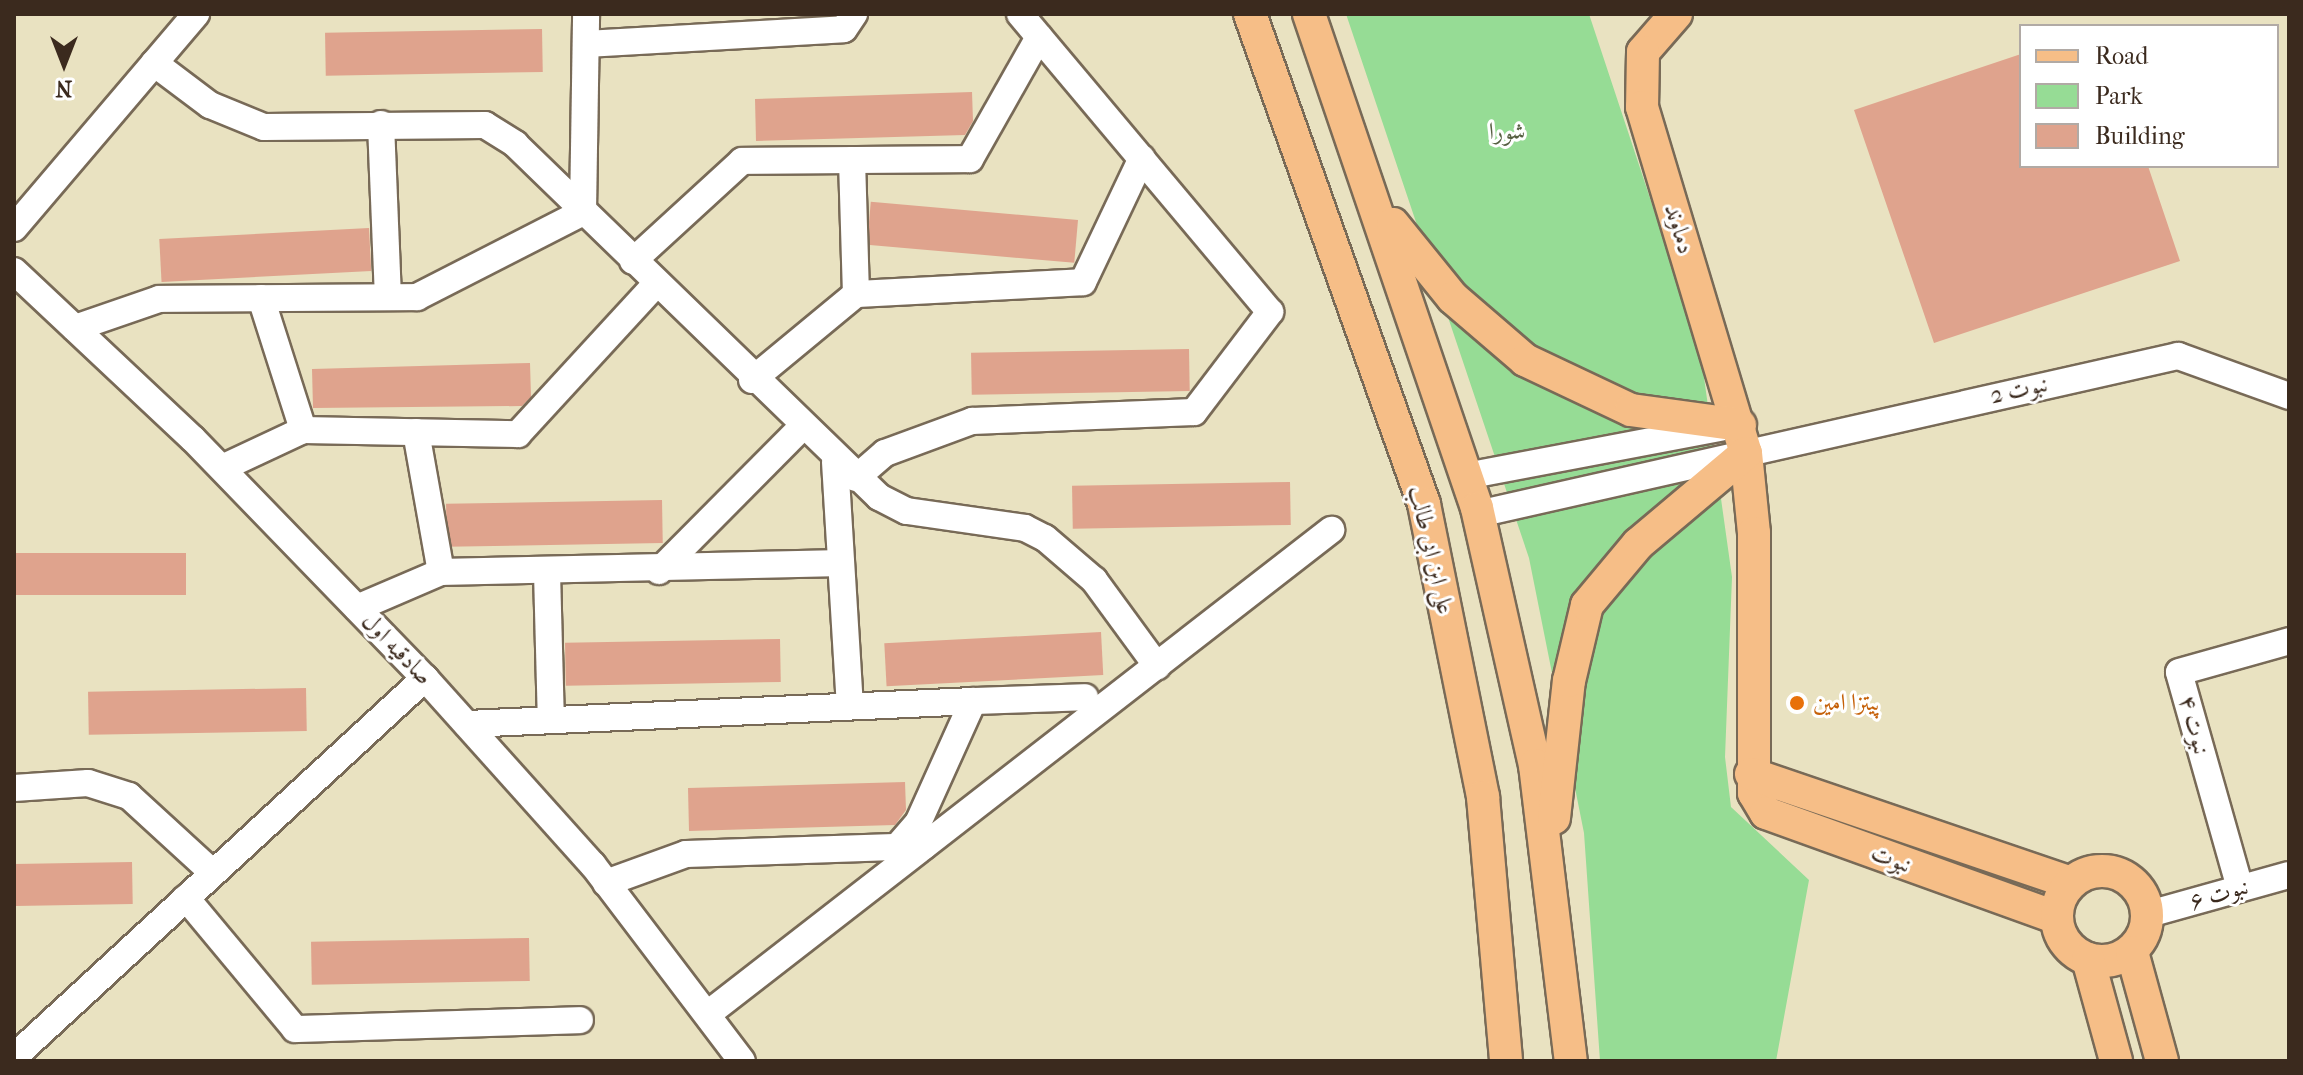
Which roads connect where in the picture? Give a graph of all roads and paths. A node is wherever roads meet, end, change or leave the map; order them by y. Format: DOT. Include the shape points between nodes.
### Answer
graph roads {
  1 [pos="196,14"];
  2 [pos="586,14"];
  3 [pos="854,14"];
  4 [pos="1020,14"];
  5 [pos="1250,14"];
  6 [pos="1309,14"];
  7 [pos="1676,14"];
  8 [pos="1039,37"];
  9 [pos="586,44"];
  10 [pos="154,63"];
  11 [pos="381,124"];
  12 [pos="1142,158"];
  13 [pos="852,160"];
  14 [pos="1377,204"];
  15 [pos="583,212"];
  16 [pos="14,228"];
  17 [pos="633,261"];
  18 [pos="14,271"];
  19 [pos="656,284"];
  20 [pos="856,294"];
  21 [pos="388,297"];
  22 [pos="261,298"];
  23 [pos="75,328"];
  24 [pos="752,380"];
  25 [pos="2289,396"];
  26 [pos="801,428"];
  27 [pos="303,430"];
  28 [pos="416,432"];
  29 [pos="1743,439"];
  30 [pos="835,462"];
  31 [pos="222,468"];
  32 [pos="1466,476"];
  33 [pos="856,478"];
  34 [pos="1478,514"];
  35 [pos="1331,530"];
  36 [pos="841,563"];
  37 [pos="659,571"];
  38 [pos="441,572"];
  39 [pos="547,572"];
  40 [pos="357,608"];
  41 [pos="2289,641"];
  42 [pos="1157,666"];
  43 [pos="425,678"];
  44 [pos="1085,697"];
  45 [pos="973,701"];
  46 [pos="850,706"];
  47 [pos="551,720"];
  48 [pos="467,724"];
  49 [pos="1751,774"];
  50 [pos="14,788"];
  51 [pos="924,846"];
  52 [pos="897,847"];
  53 [pos="213,873"];
  54 [pos="1548,873"];
  55 [pos="2289,875"];
  56 [pos="606,883"];
  57 [pos="2071,883"];
  58 [pos="2240,888"];
  59 [pos="186,898"];
  60 [pos="2149,914"];
  61 [pos="2057,918"];
  62 [pos="2132,952"];
  63 [pos="2088,959"];
  64 [pos="709,1013"];
  65 [pos="580,1020"];
  66 [pos="14,1057"];
  67 [pos="739,1060"];
  68 [pos="1506,1061"];
  69 [pos="1571,1061"];
  70 [pos="2116,1061"];
  71 [pos="2162,1061"];
  1 -- 10 [label="street"];
  2 -- 9 [label="street"];
  3 -- 9 [label="street" via="844,29"];
  4 -- 8 [label="street"];
  5 -- 68 [label="main road, علی ابن ابی طالب" via="1424,504 1483,797"];
  6 -- 14 [label="main road"];
  7 -- 29 [label="main road, دماوند" via="1643,52 1642,107"];
  8 -- 12 [label="street"];
  8 -- 13 [label="street" via="970,159"];
  9 -- 15 [label="street"];
  10 -- 11 [label="street" via="210,105 264,127"];
  10 -- 16 [label="street"];
  11 -- 15 [label="street" via="485,125 515,144"];
  11 -- 21 [label="street"];
  12 -- 20 [label="street" via="1083,282"];
  12 -- 33 [label="street" via="1270,312 1194,412 972,421 885,453"];
  13 -- 17 [label="street" via="742,161"];
  13 -- 20 [label="street"];
  14 -- 29 [label="main road" via="1453,298 1525,360 1631,410"];
  14 -- 32 [label="main road"];
  15 -- 17 [label="street"];
  15 -- 21 [label="street" via="417,297"];
  17 -- 19 [label="street"];
  18 -- 23 [label="street, صادقیه اول"];
  19 -- 24 [label="street"];
  19 -- 28 [label="street" via="518,434"];
  20 -- 24 [label="street"];
  21 -- 22 [label="street"];
  22 -- 23 [label="street" via="159,299"];
  22 -- 27 [label="street"];
  23 -- 31 [label="street, صادقیه اول"];
  24 -- 26 [label="street"];
  25 -- 29 [label="street, نبوت 2" via="2178,356"];
  26 -- 30 [label="street"];
  26 -- 37 [label="street"];
  27 -- 28 [label="street"];
  27 -- 31 [label="street"];
  28 -- 38 [label="street"];
  29 -- 32 [label="street"];
  29 -- 34 [label="street"];
  29 -- 49 [label="main road, نبوت" via="1754,533"];
  29 -- 54 [label="main road" via="1638,544 1587,605 1569,681"];
  30 -- 33 [label="street"];
  30 -- 36 [label="street"];
  31 -- 40 [label="street, صادقیه اول"];
  32 -- 34 [label="main road"];
  33 -- 42 [label="street" via="907,511 1025,528 1045,538 1094,580"];
  34 -- 54 [label="main road" via="1535,765"];
  35 -- 42 [label="street"];
  36 -- 37 [label="street"];
  36 -- 46 [label="street"];
  37 -- 39 [label="street"];
  38 -- 39 [label="street"];
  38 -- 40 [label="street"];
  39 -- 47 [label="street"];
  40 -- 43 [label="street, صادقیه اول"];
  41 -- 58 [label="street, نبوت ۴" via="2179,672"];
  42 -- 51 [label="street"];
  43 -- 48 [label="street, صادقیه اول"];
  43 -- 53 [label="street"];
  44 -- 45 [label="street"];
  45 -- 46 [label="street"];
  45 -- 52 [label="street" via="918,823"];
  46 -- 47 [label="street"];
  47 -- 48 [label="street"];
  48 -- 56 [label="street, صادقیه اول"];
  49 -- 57 [label="main road, نبوت"];
  49 -- 61 [label="main road, نبوت" via="1766,813"];
  50 -- 53 [label="street" via="88,783 129,796"];
  51 -- 52 [label="street"];
  51 -- 64 [label="street"];
  52 -- 56 [label="street" via="686,854"];
  53 -- 59 [label="street"];
  54 -- 69 [label="main road"];
  55 -- 58 [label="street, نبوت ۶"];
  56 -- 64 [label="street, صادقیه اول"];
  57 -- 60 [label="main road" via="2086,873 2121,874 2135,884"];
  57 -- 61 [label="main road"];
  58 -- 60 [label="street, نبوت ۶"];
  59 -- 65 [label="street" via="295,1029"];
  59 -- 66 [label="street"];
  60 -- 62 [label="main road"];
  61 -- 63 [label="main road" via="2066,944"];
  62 -- 63 [label="main road"];
  62 -- 71 [label="main road"];
  63 -- 70 [label="main road"];
  64 -- 67 [label="street, صادقیه اول"];
}
